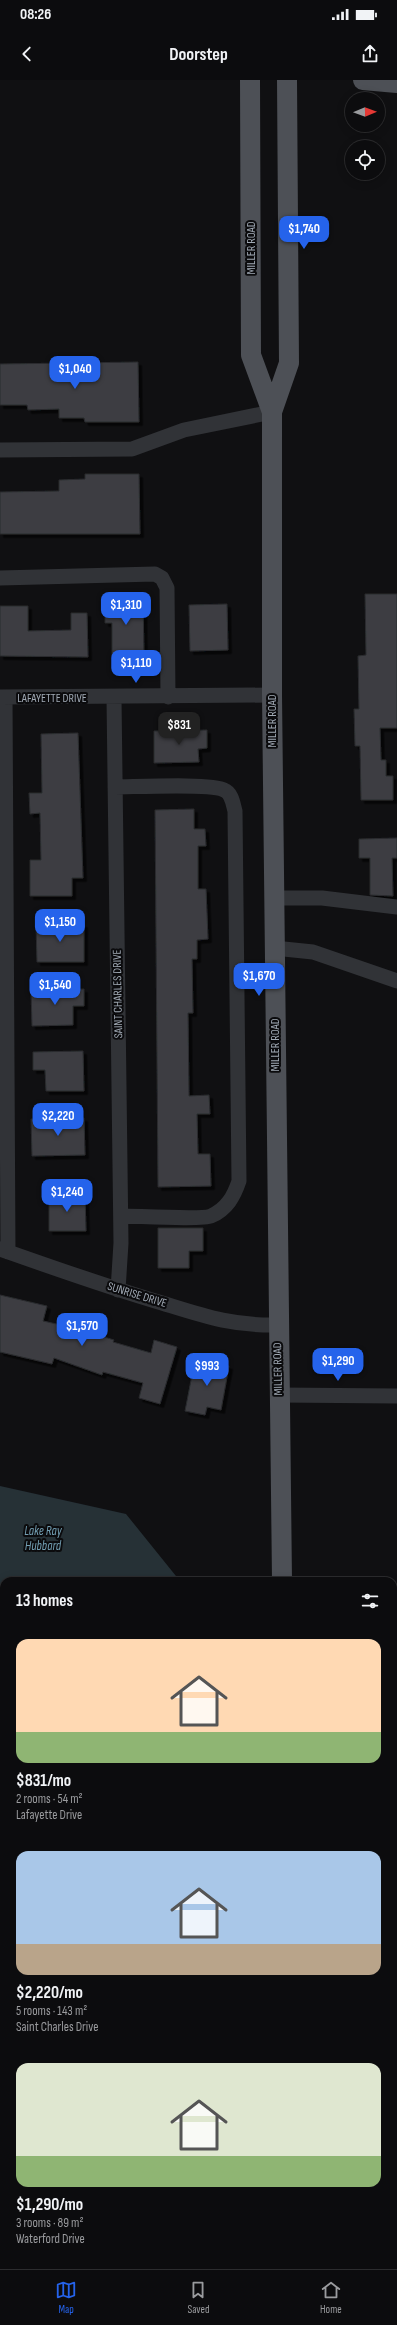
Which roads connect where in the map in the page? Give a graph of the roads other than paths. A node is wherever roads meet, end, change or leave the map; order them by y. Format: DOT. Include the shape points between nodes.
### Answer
graph roads {
  1 [pos="250,80"];
  2 [pos="287,80"];
  3 [pos="272,412"];
  4 [pos="0,450"];
  5 [pos="0,578"];
  6 [pos="272,695"];
  7 [pos="168,697"];
  8 [pos="3,698"];
  9 [pos="114,698"];
  10 [pos="115,787"];
  11 [pos="274,898"];
  12 [pos="397,907"];
  13 [pos="274,948"];
  14 [pos="397,981"];
  15 [pos="121,1216"];
  16 [pos="4,1251"];
  17 [pos="118,1290"];
  18 [pos="278,1325"];
  19 [pos="279,1395"];
  20 [pos="397,1396"];
  21 [pos="282,1577"];
  1 -- 3 [label="main road, MILLER ROAD" via="251,356"];
  2 -- 3 [label="main road, MILLER ROAD" via="289,362"];
  3 -- 4 [label="street" via="184,430 132,448"];
  3 -- 6 [label="main road, MILLER ROAD"];
  5 -- 7 [label="street" via="155,574 162,578 167,588"];
  6 -- 7 [label="street, LAFAYETTE DRIVE"];
  6 -- 11 [label="main road, MILLER ROAD"];
  7 -- 9 [label="street, LAFAYETTE DRIVE"];
  8 -- 9 [label="street, LAFAYETTE DRIVE"];
  8 -- 16 [label="street"];
  9 -- 10 [label="street, SAINT CHARLES DRIVE"];
  10 -- 15 [label="street, SAINT CHARLES DRIVE"];
  10 -- 15 [label="street" via="208,787 224,790 231,797 235,811 237,942 239,1181 234,1197 223,1209 210,1217"];
  11 -- 12 [label="street" via="322,898"];
  11 -- 13 [label="main road, MILLER ROAD"];
  13 -- 14 [label="street" via="313,952"];
  13 -- 18 [label="main road, MILLER ROAD"];
  15 -- 17 [label="street, SAINT CHARLES DRIVE"];
  16 -- 17 [label="street, SUNRISE DRIVE"];
  17 -- 18 [label="street, SUNRISE DRIVE" via="228,1323"];
  18 -- 19 [label="main road, MILLER ROAD"];
  19 -- 20 [label="street"];
  19 -- 21 [label="main road, MILLER ROAD"];
}
